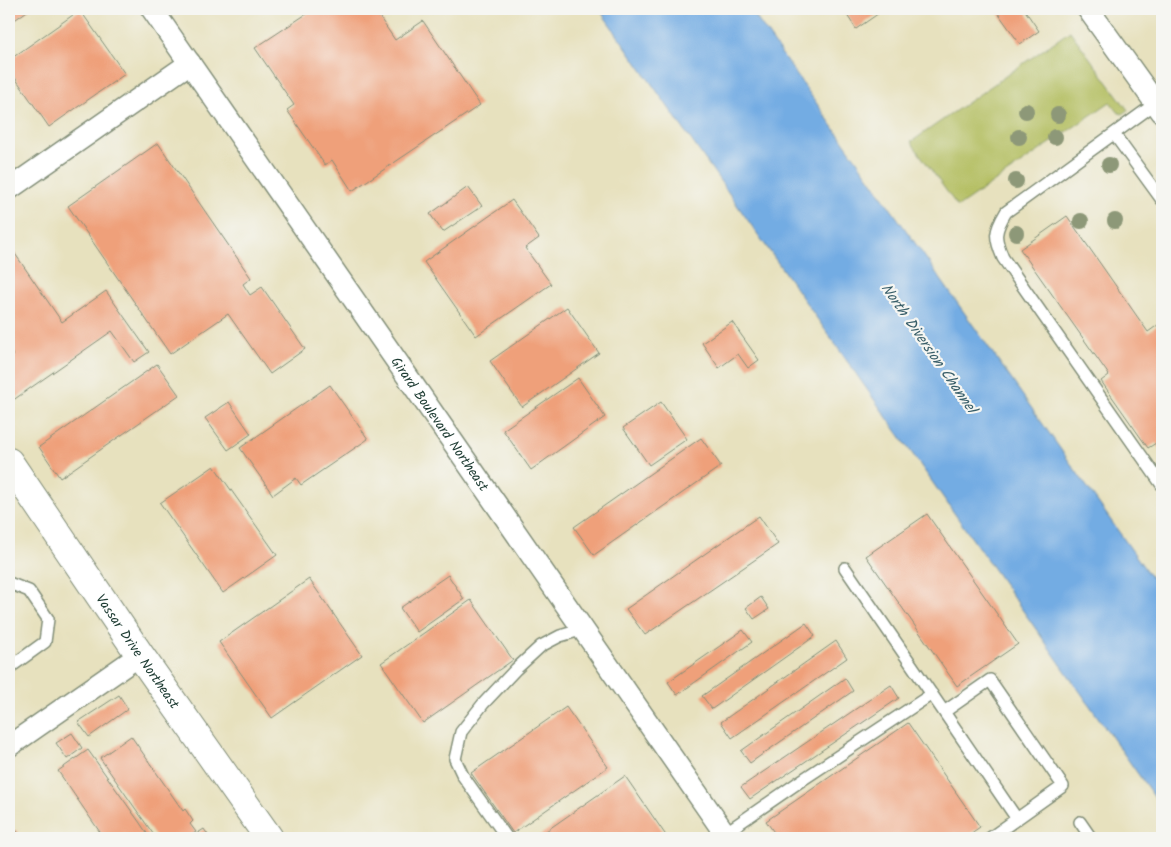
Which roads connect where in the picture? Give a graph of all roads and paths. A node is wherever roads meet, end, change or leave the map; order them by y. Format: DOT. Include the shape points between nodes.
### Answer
graph roads {
  1 [pos="152,9"];
  2 [pos="1088,9"];
  3 [pos="190,63"];
  4 [pos="1159,107"];
  5 [pos="1114,134"];
  6 [pos="9,189"];
  7 [pos="1162,200"];
  8 [pos="9,462"];
  9 [pos="1162,485"];
  10 [pos="845,568"];
  11 [pos="9,583"];
  12 [pos="584,630"];
  13 [pos="140,655"];
  14 [pos="9,668"];
  15 [pos="932,694"];
  16 [pos="944,712"];
  17 [pos="9,746"];
  18 [pos="1016,819"];
  19 [pos="1080,822"];
  20 [pos="727,836"];
  21 [pos="269,838"];
  22 [pos="508,838"];
  23 [pos="990,838"];
  24 [pos="1091,838"];
  1 -- 3 [label="street, Girard Boulevard Northeast"];
  2 -- 4 [label="street"];
  3 -- 6 [label="street"];
  3 -- 12 [label="street, Girard Boulevard Northeast"];
  4 -- 5 [label="lane"];
  5 -- 7 [label="lane"];
  5 -- 9 [label="lane" via="1006,212 997,226 996,242 1003,258"];
  8 -- 13 [label="street, Vassar Drive Northeast"];
  10 -- 15 [label="lane"];
  11 -- 14 [label="lane" via="29,591 48,619 45,642"];
  12 -- 20 [label="street, Girard Boulevard Northeast"];
  12 -- 22 [label="lane" via="560,636 541,646 483,704 461,732 454,759"];
  13 -- 17 [label="street"];
  13 -- 21 [label="street, Vassar Drive Northeast"];
  15 -- 16 [label="lane"];
  15 -- 20 [label="lane" via="799,782"];
  16 -- 18 [label="lane"];
  16 -- 18 [label="lane" via="990,680 1063,786"];
  18 -- 23 [label="lane"];
  19 -- 24 [label="lane"];
}
